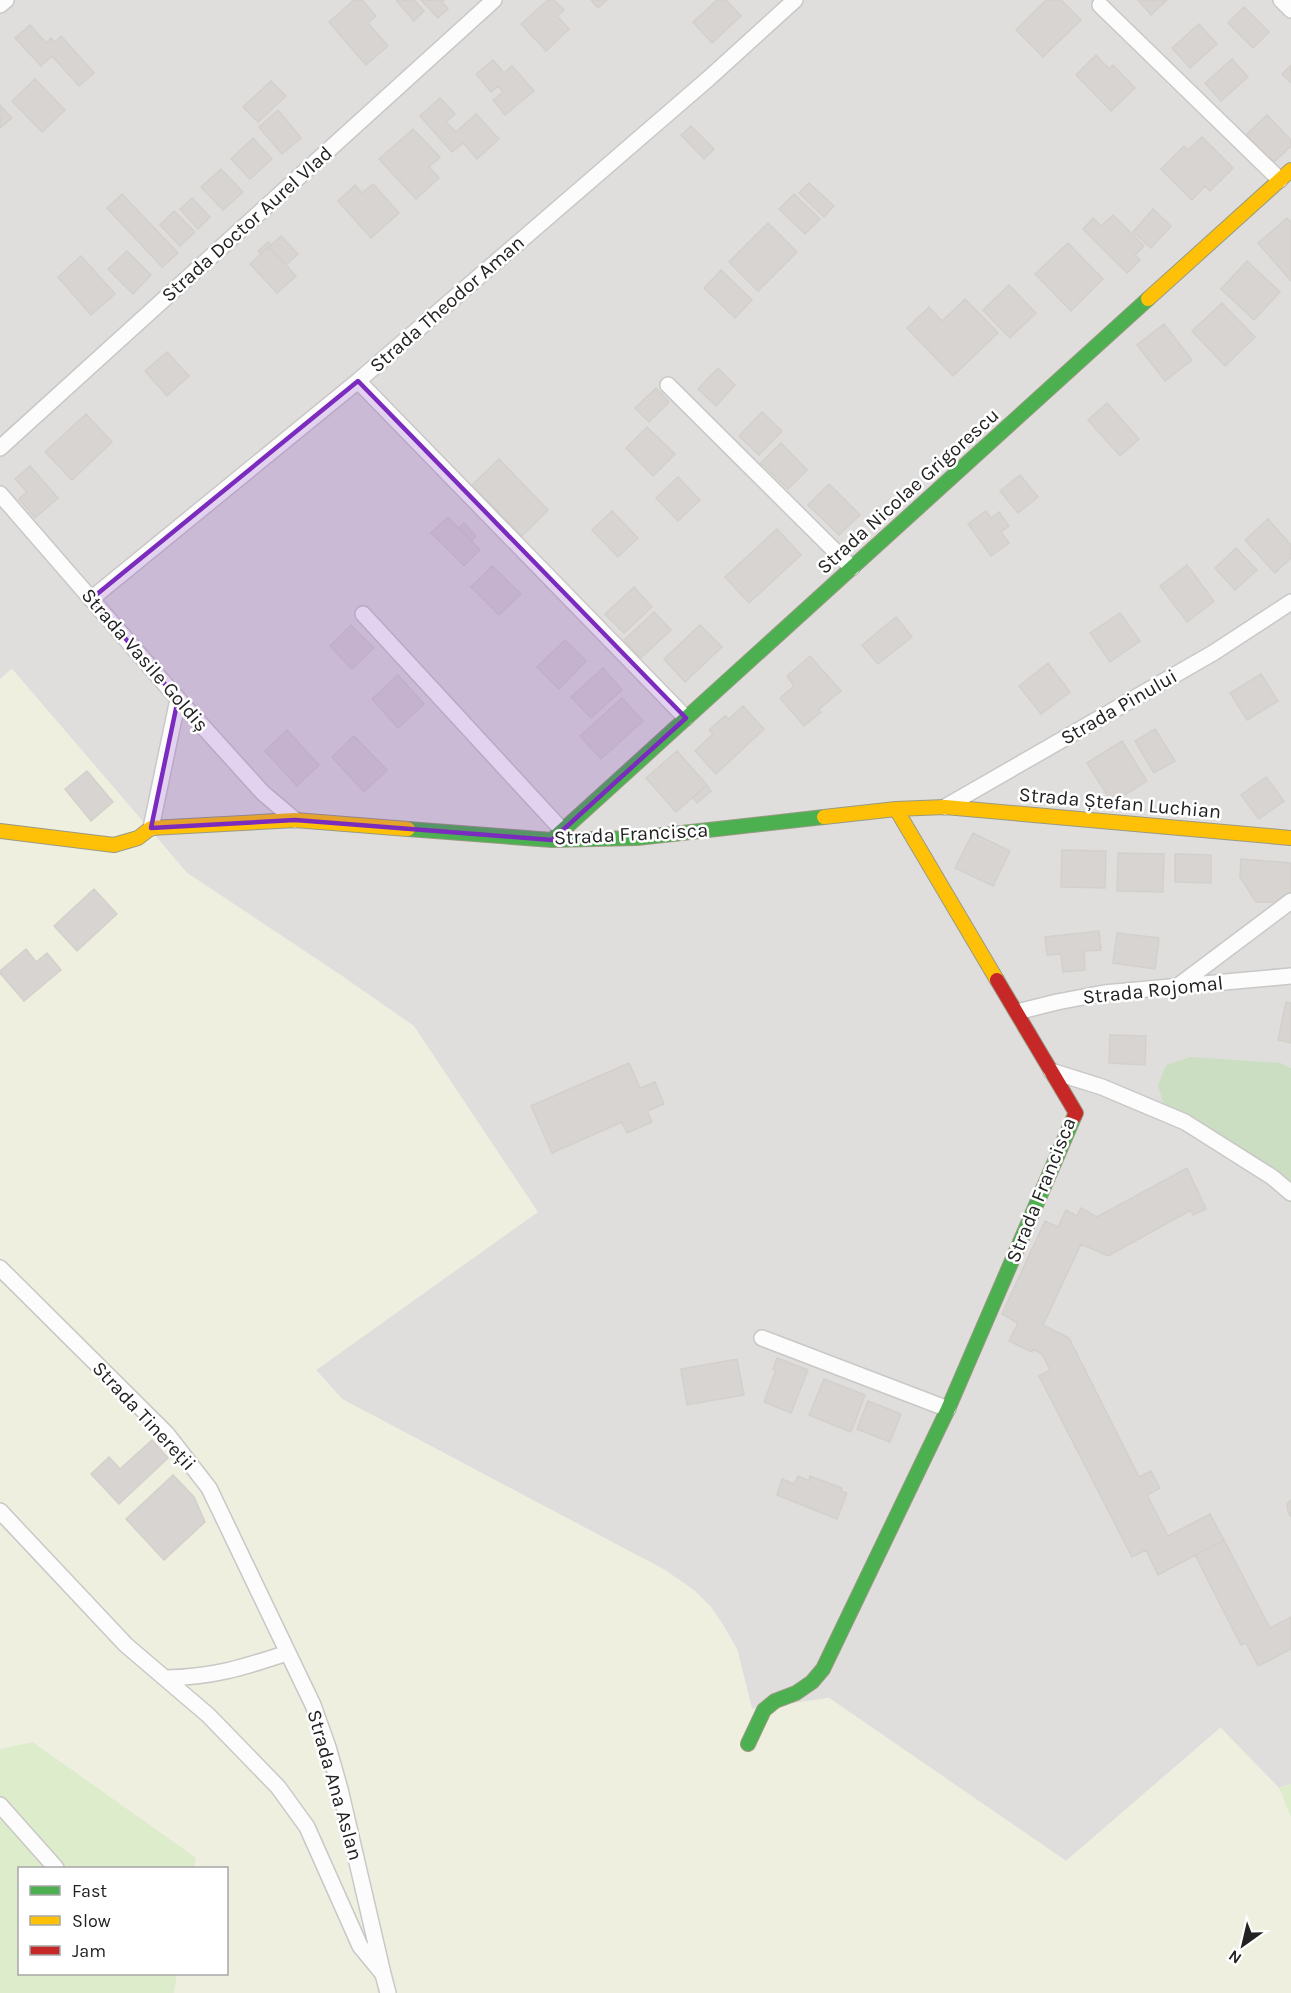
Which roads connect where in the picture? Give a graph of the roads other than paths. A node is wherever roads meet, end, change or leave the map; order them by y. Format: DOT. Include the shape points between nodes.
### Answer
graph roads {
  1 [pos="6,0"];
  2 [pos="494,0"];
  3 [pos="795,0"];
  4 [pos="1281,0"];
  5 [pos="0,5"];
  6 [pos="1100,5"];
  7 [pos="1291,10"];
  8 [pos="1285,175"];
  9 [pos="358,381"];
  10 [pos="668,384"];
  11 [pos="0,448"];
  12 [pos="0,494"];
  13 [pos="852,568"];
  14 [pos="91,599"];
  15 [pos="1291,602"];
  16 [pos="363,614"];
  17 [pos="178,699"];
  18 [pos="686,718"];
  19 [pos="945,807"];
  20 [pos="896,808"];
  21 [pos="295,820"];
  22 [pos="151,828"];
  23 [pos="0,831"];
  24 [pos="557,835"];
  25 [pos="1291,838"];
  26 [pos="1291,901"];
  27 [pos="1291,976"];
  28 [pos="1178,986"];
  29 [pos="1017,1012"];
  30 [pos="1051,1071"];
  31 [pos="1291,1193"];
  32 [pos="0,1268"];
  33 [pos="762,1338"];
  34 [pos="948,1408"];
  35 [pos="0,1511"];
  36 [pos="287,1653"];
  37 [pos="165,1678"];
  38 [pos="748,1744"];
  39 [pos="0,1805"];
  40 [pos="54,1867"];
  41 [pos="383,1974"];
  42 [pos="388,1993"];
  1 -- 5 [label="street"];
  2 -- 11 [label="street, Strada Doctor Aurel Vlad"];
  3 -- 9 [label="street, Strada Theodor Aman"];
  4 -- 7 [label="street"];
  6 -- 8 [label="street"];
  8 -- 13 [label="street, Strada Nicolae Grigorescu"];
  9 -- 14 [label="street, Strada Theodor Aman"];
  9 -- 18 [label="street"];
  10 -- 13 [label="street"];
  12 -- 14 [label="street, Strada Vasile Goldiș"];
  13 -- 18 [label="street, Strada Nicolae Grigorescu"];
  14 -- 17 [label="street, Strada Vasile Goldiș"];
  15 -- 19 [label="street, Strada Pinului" via="1213,652"];
  16 -- 24 [label="street"];
  17 -- 21 [label="street, Strada Vasile Goldiș" via="263,793"];
  17 -- 22 [label="street"];
  18 -- 24 [label="street, Strada Nicolae Grigorescu"];
  19 -- 20 [label="street, Strada Francisca"];
  19 -- 25 [label="street, Strada Ștefan Luchian"];
  20 -- 24 [label="street, Strada Francisca" via="637,838"];
  20 -- 29 [label="street, Strada Francisca"];
  21 -- 22 [label="street, Strada Francisca"];
  21 -- 24 [label="street, Strada Francisca"];
  22 -- 23 [label="street" via="138,838 114,845"];
  26 -- 28 [label="street"];
  27 -- 28 [label="street, Strada Rojomal"];
  28 -- 29 [label="street, Strada Rojomal" via="1104,993"];
  29 -- 30 [label="street, Strada Francisca"];
  30 -- 31 [label="street" via="1102,1087 1185,1122"];
  30 -- 34 [label="street, Strada Francisca" via="1076,1113"];
  32 -- 36 [label="street, Strada Tinereții" via="185,1456 208,1488"];
  33 -- 34 [label="street"];
  34 -- 38 [label="street" via="823,1670 796,1693 764,1710"];
  35 -- 37 [label="street, Strada Ana Aslan" via="126,1645"];
  36 -- 37 [label="street" via="239,1669"];
  36 -- 41 [label="street, Strada Ana Aslan" via="313,1705 328,1747"];
  37 -- 41 [label="street, Strada Ana Aslan" via="278,1787 307,1827 360,1946"];
  39 -- 40 [label="street"];
  41 -- 42 [label="street, Strada Ana Aslan"];
}
